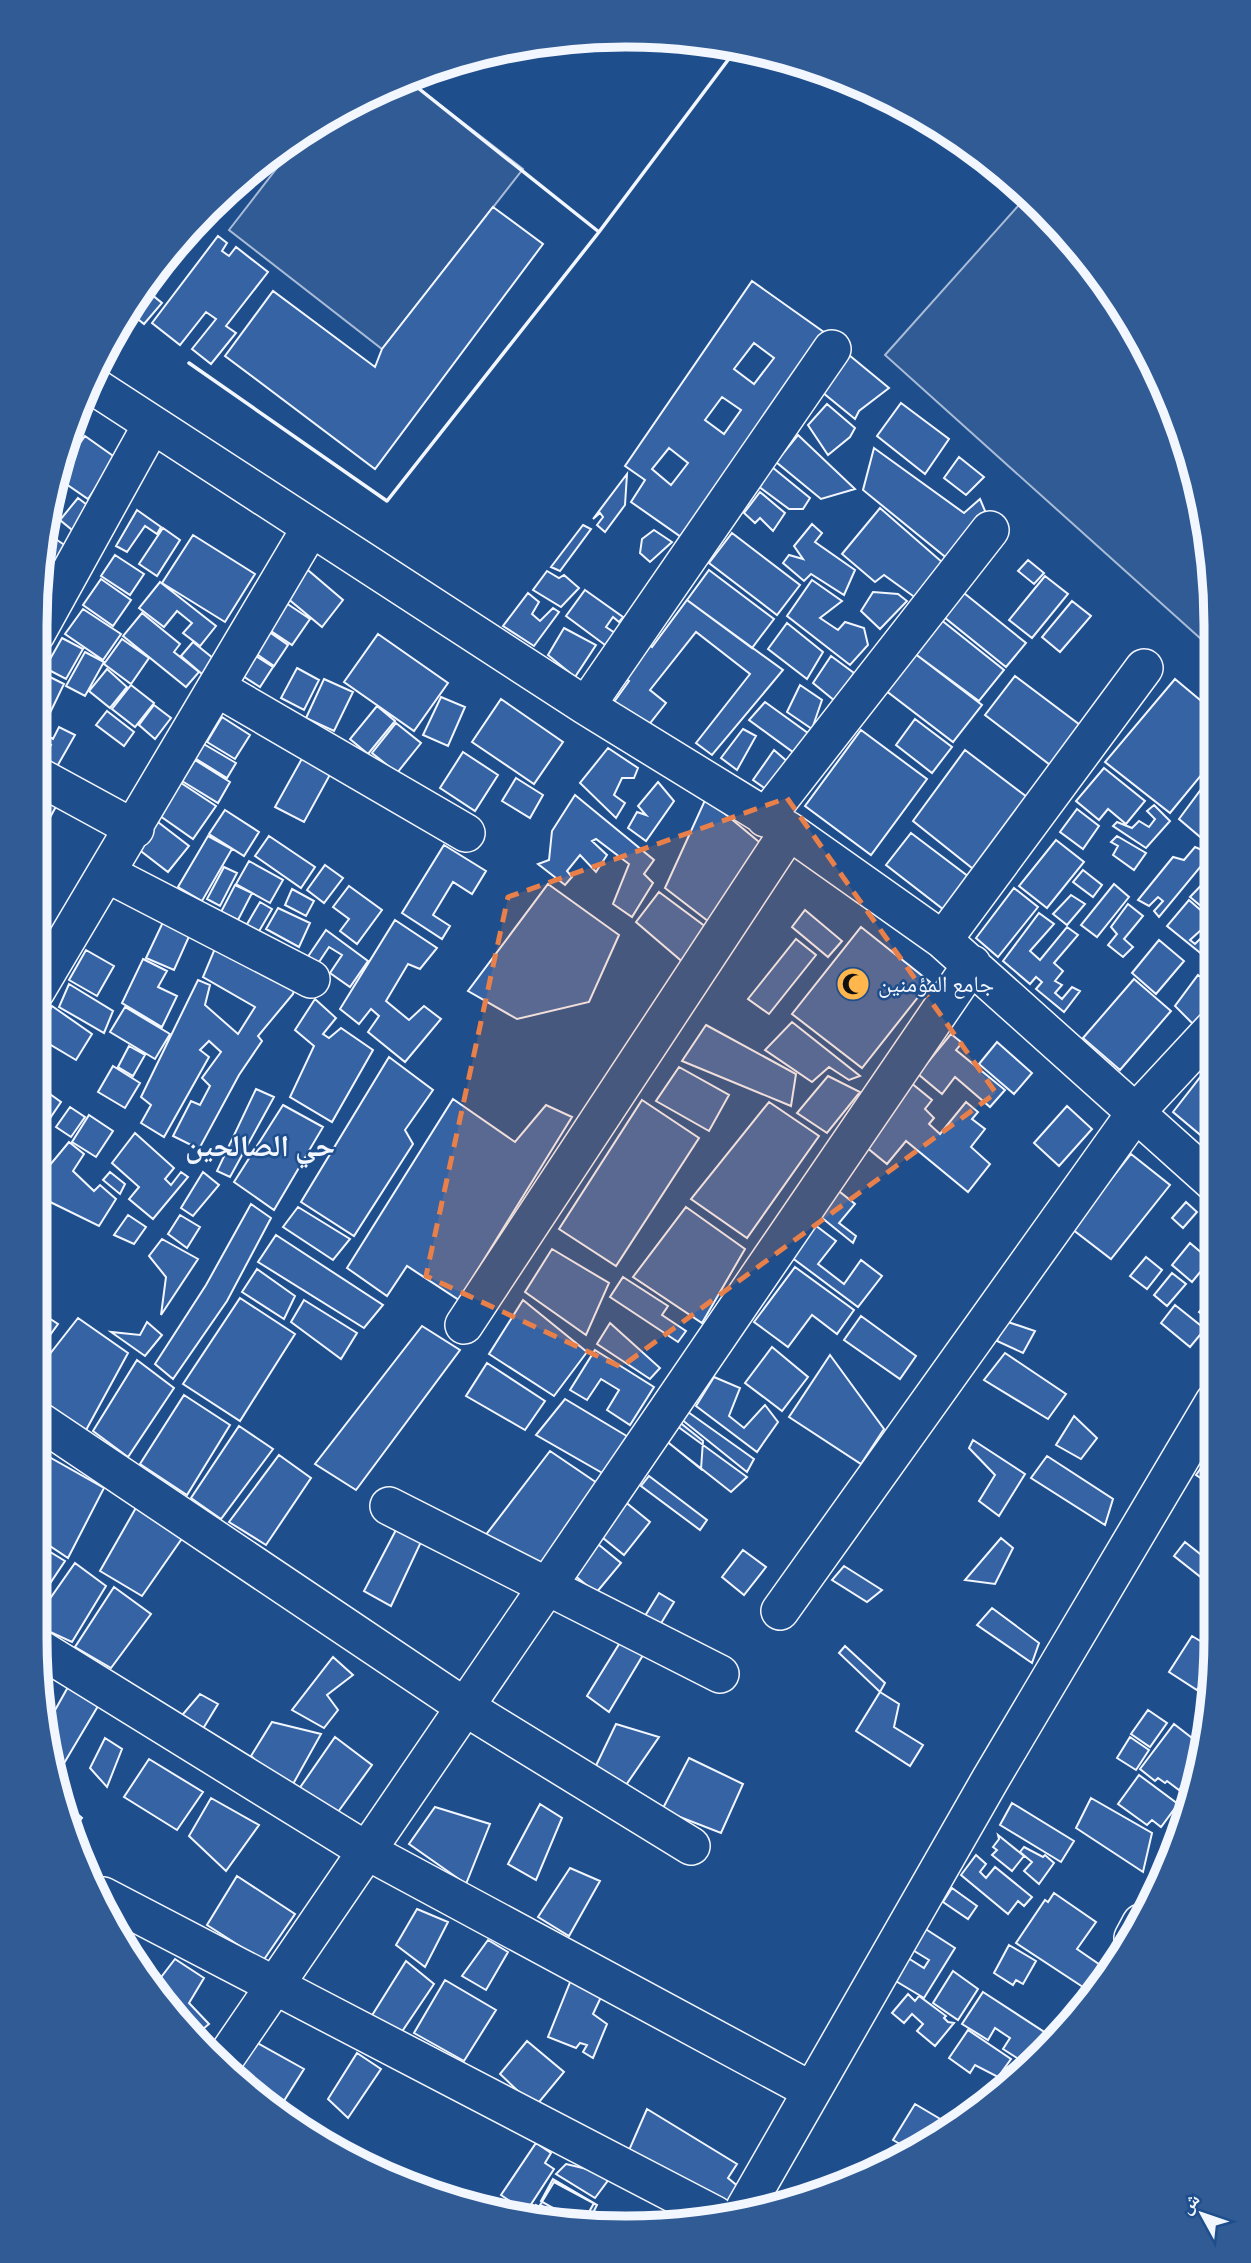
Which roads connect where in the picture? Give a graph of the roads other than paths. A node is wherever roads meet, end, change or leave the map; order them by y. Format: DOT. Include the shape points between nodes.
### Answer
graph roads {
  1 [pos="832,349"];
  2 [pos="98,389"];
  3 [pos="150,426"];
  4 [pos="310,529"];
  5 [pos="990,530"];
  6 [pos="47,613"];
  7 [pos="1144,668"];
  8 [pos="217,688"];
  9 [pos="586,706"];
  10 [pos="47,781"];
  11 [pos="777,825"];
  12 [pos="135,829"];
  13 [pos="466,833"];
  14 [pos="106,873"];
  15 [pos="943,940"];
  16 [pos="972,964"];
  17 [pos="47,972"];
  18 [pos="311,979"];
  19 [pos="1204,1039"];
  20 [pos="1136,1112"];
  21 [pos="1204,1174"];
  22 [pos="464,1325"];
  23 [pos="1204,1419"];
  24 [pos="47,1426"];
  25 [pos="389,1506"];
  26 [pos="548,1586"];
  27 [pos="780,1611"];
  28 [pos="47,1653"];
  29 [pos="720,1674"];
  30 [pos="465,1707"];
  31 [pos="691,1846"];
  32 [pos="367,1851"];
  33 [pos="111,1900"];
  34 [pos="275,1986"];
  35 [pos="227,2056"];
  36 [pos="812,2091"];
  37 [pos="748,2203"];
  38 [pos="706,2210"];
  1 -- 9 [label="street"];
  2 -- 3 [label="street"];
  3 -- 4 [label="street"];
  3 -- 6 [label="street"];
  4 -- 8 [label="street"];
  4 -- 9 [label="street"];
  5 -- 11 [label="street"];
  7 -- 15 [label="street"];
  8 -- 12 [label="street"];
  8 -- 13 [label="street"];
  9 -- 11 [label="street"];
  10 -- 12 [label="street"];
  11 -- 15 [label="street"];
  11 -- 22 [label="street"];
  12 -- 14 [label="street"];
  14 -- 17 [label="street"];
  14 -- 18 [label="street"];
  15 -- 16 [label="street"];
  16 -- 20 [label="street"];
  16 -- 26 [label="street"];
  19 -- 20 [label="street"];
  20 -- 21 [label="street"];
  20 -- 27 [label="street"];
  23 -- 36 [label="street"];
  24 -- 30 [label="street"];
  25 -- 26 [label="street"];
  26 -- 29 [label="street"];
  26 -- 30 [label="street"];
  28 -- 32 [label="street"];
  30 -- 31 [label="street"];
  30 -- 32 [label="street"];
  32 -- 34 [label="street"];
  32 -- 36 [label="street"];
  33 -- 34 [label="street"];
  34 -- 35 [label="street"];
  34 -- 38 [label="street"];
  36 -- 37 [label="street"];
}
